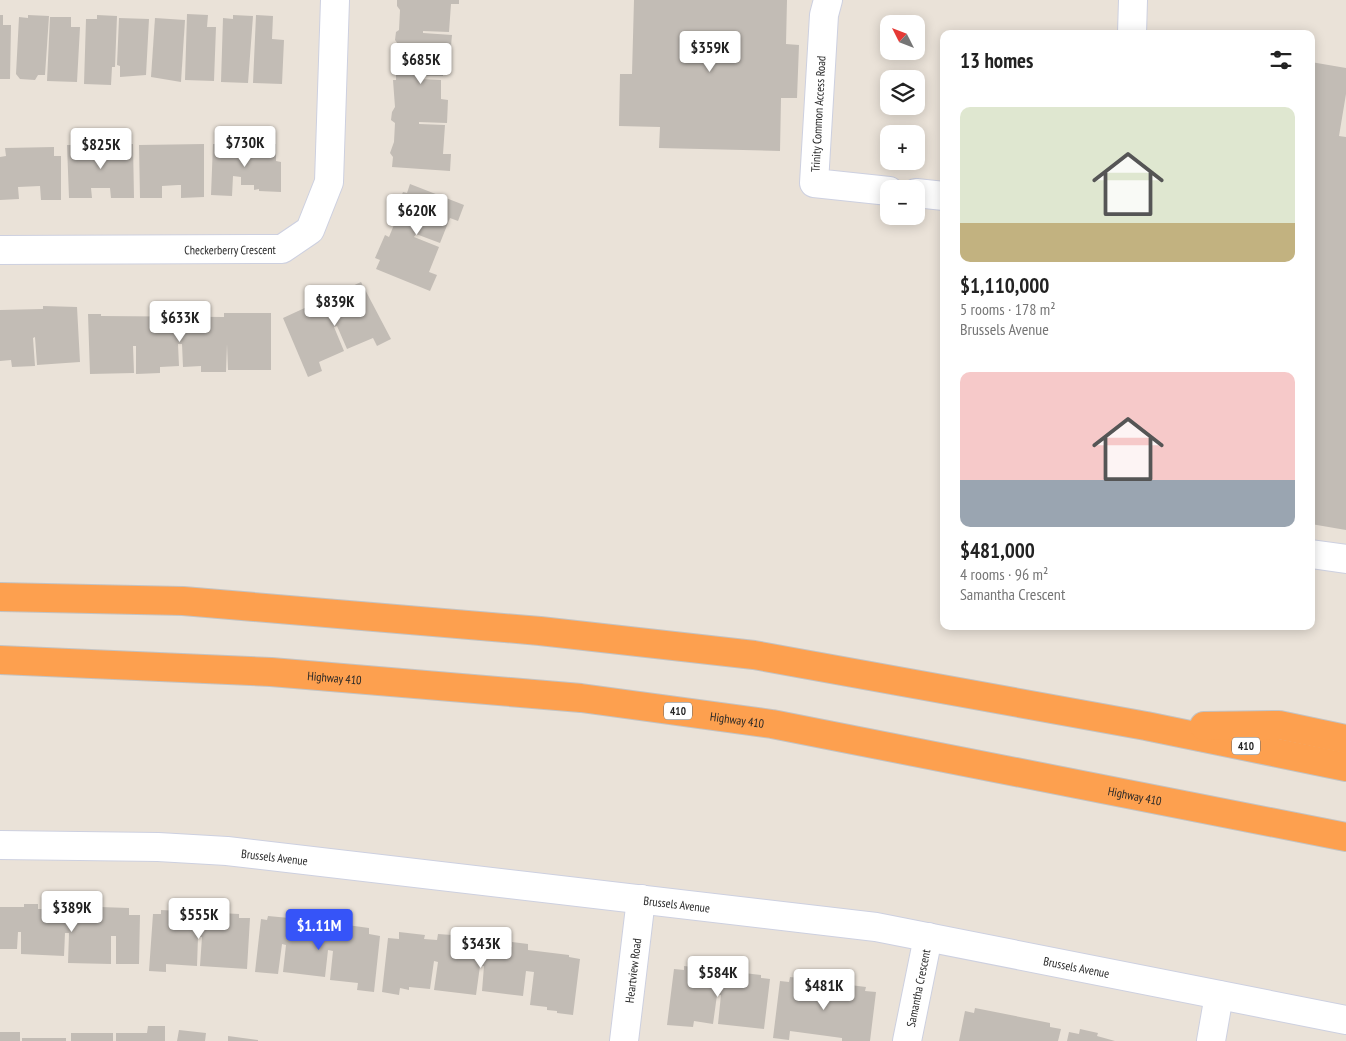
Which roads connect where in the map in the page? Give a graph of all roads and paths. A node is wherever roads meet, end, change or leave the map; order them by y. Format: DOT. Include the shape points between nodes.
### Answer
graph roads {
  1 [pos="335,0"];
  2 [pos="828,0"];
  3 [pos="1133,0"];
  4 [pos="1132,30"];
  5 [pos="880,190"];
  6 [pos="925,194"];
  7 [pos="940,196"];
  8 [pos="0,250"];
  9 [pos="1315,555"];
  10 [pos="1346,559"];
  11 [pos="0,597"];
  12 [pos="0,660"];
  13 [pos="1146,726"];
  14 [pos="1346,739"];
  15 [pos="1346,767"];
  16 [pos="1346,837"];
  17 [pos="0,845"];
  18 [pos="641,899"];
  19 [pos="928,936"];
  20 [pos="1219,995"];
  21 [pos="1346,1020"];
  22 [pos="624,1041"];
  23 [pos="908,1041"];
  24 [pos="1211,1041"];
  1 -- 8 [label="street, Checkerberry Crescent" via="329,182 310,230 282,249"];
  2 -- 5 [label="street, Trinity Common Access Road" via="824,16 814,183"];
  3 -- 4 [label="street"];
  6 -- 7 [label="street"];
  9 -- 10 [label="street"];
  11 -- 13 [label="highway, 410" via="183,601 540,631 734,653"];
  12 -- 16 [label="highway, Highway 410 / 410" via="271,672 581,698 772,724"];
  13 -- 14 [label="highway" via="1279,725"];
  13 -- 15 [label="highway, 410"];
  17 -- 18 [label="street, Brussels Avenue" via="227,850"];
  18 -- 19 [label="street, Brussels Avenue"];
  18 -- 22 [label="street, Heartview Road"];
  19 -- 20 [label="street, Brussels Avenue"];
  19 -- 23 [label="street, Samantha Crescent"];
  20 -- 21 [label="street, Brussels Avenue"];
  20 -- 24 [label="street"];
}
